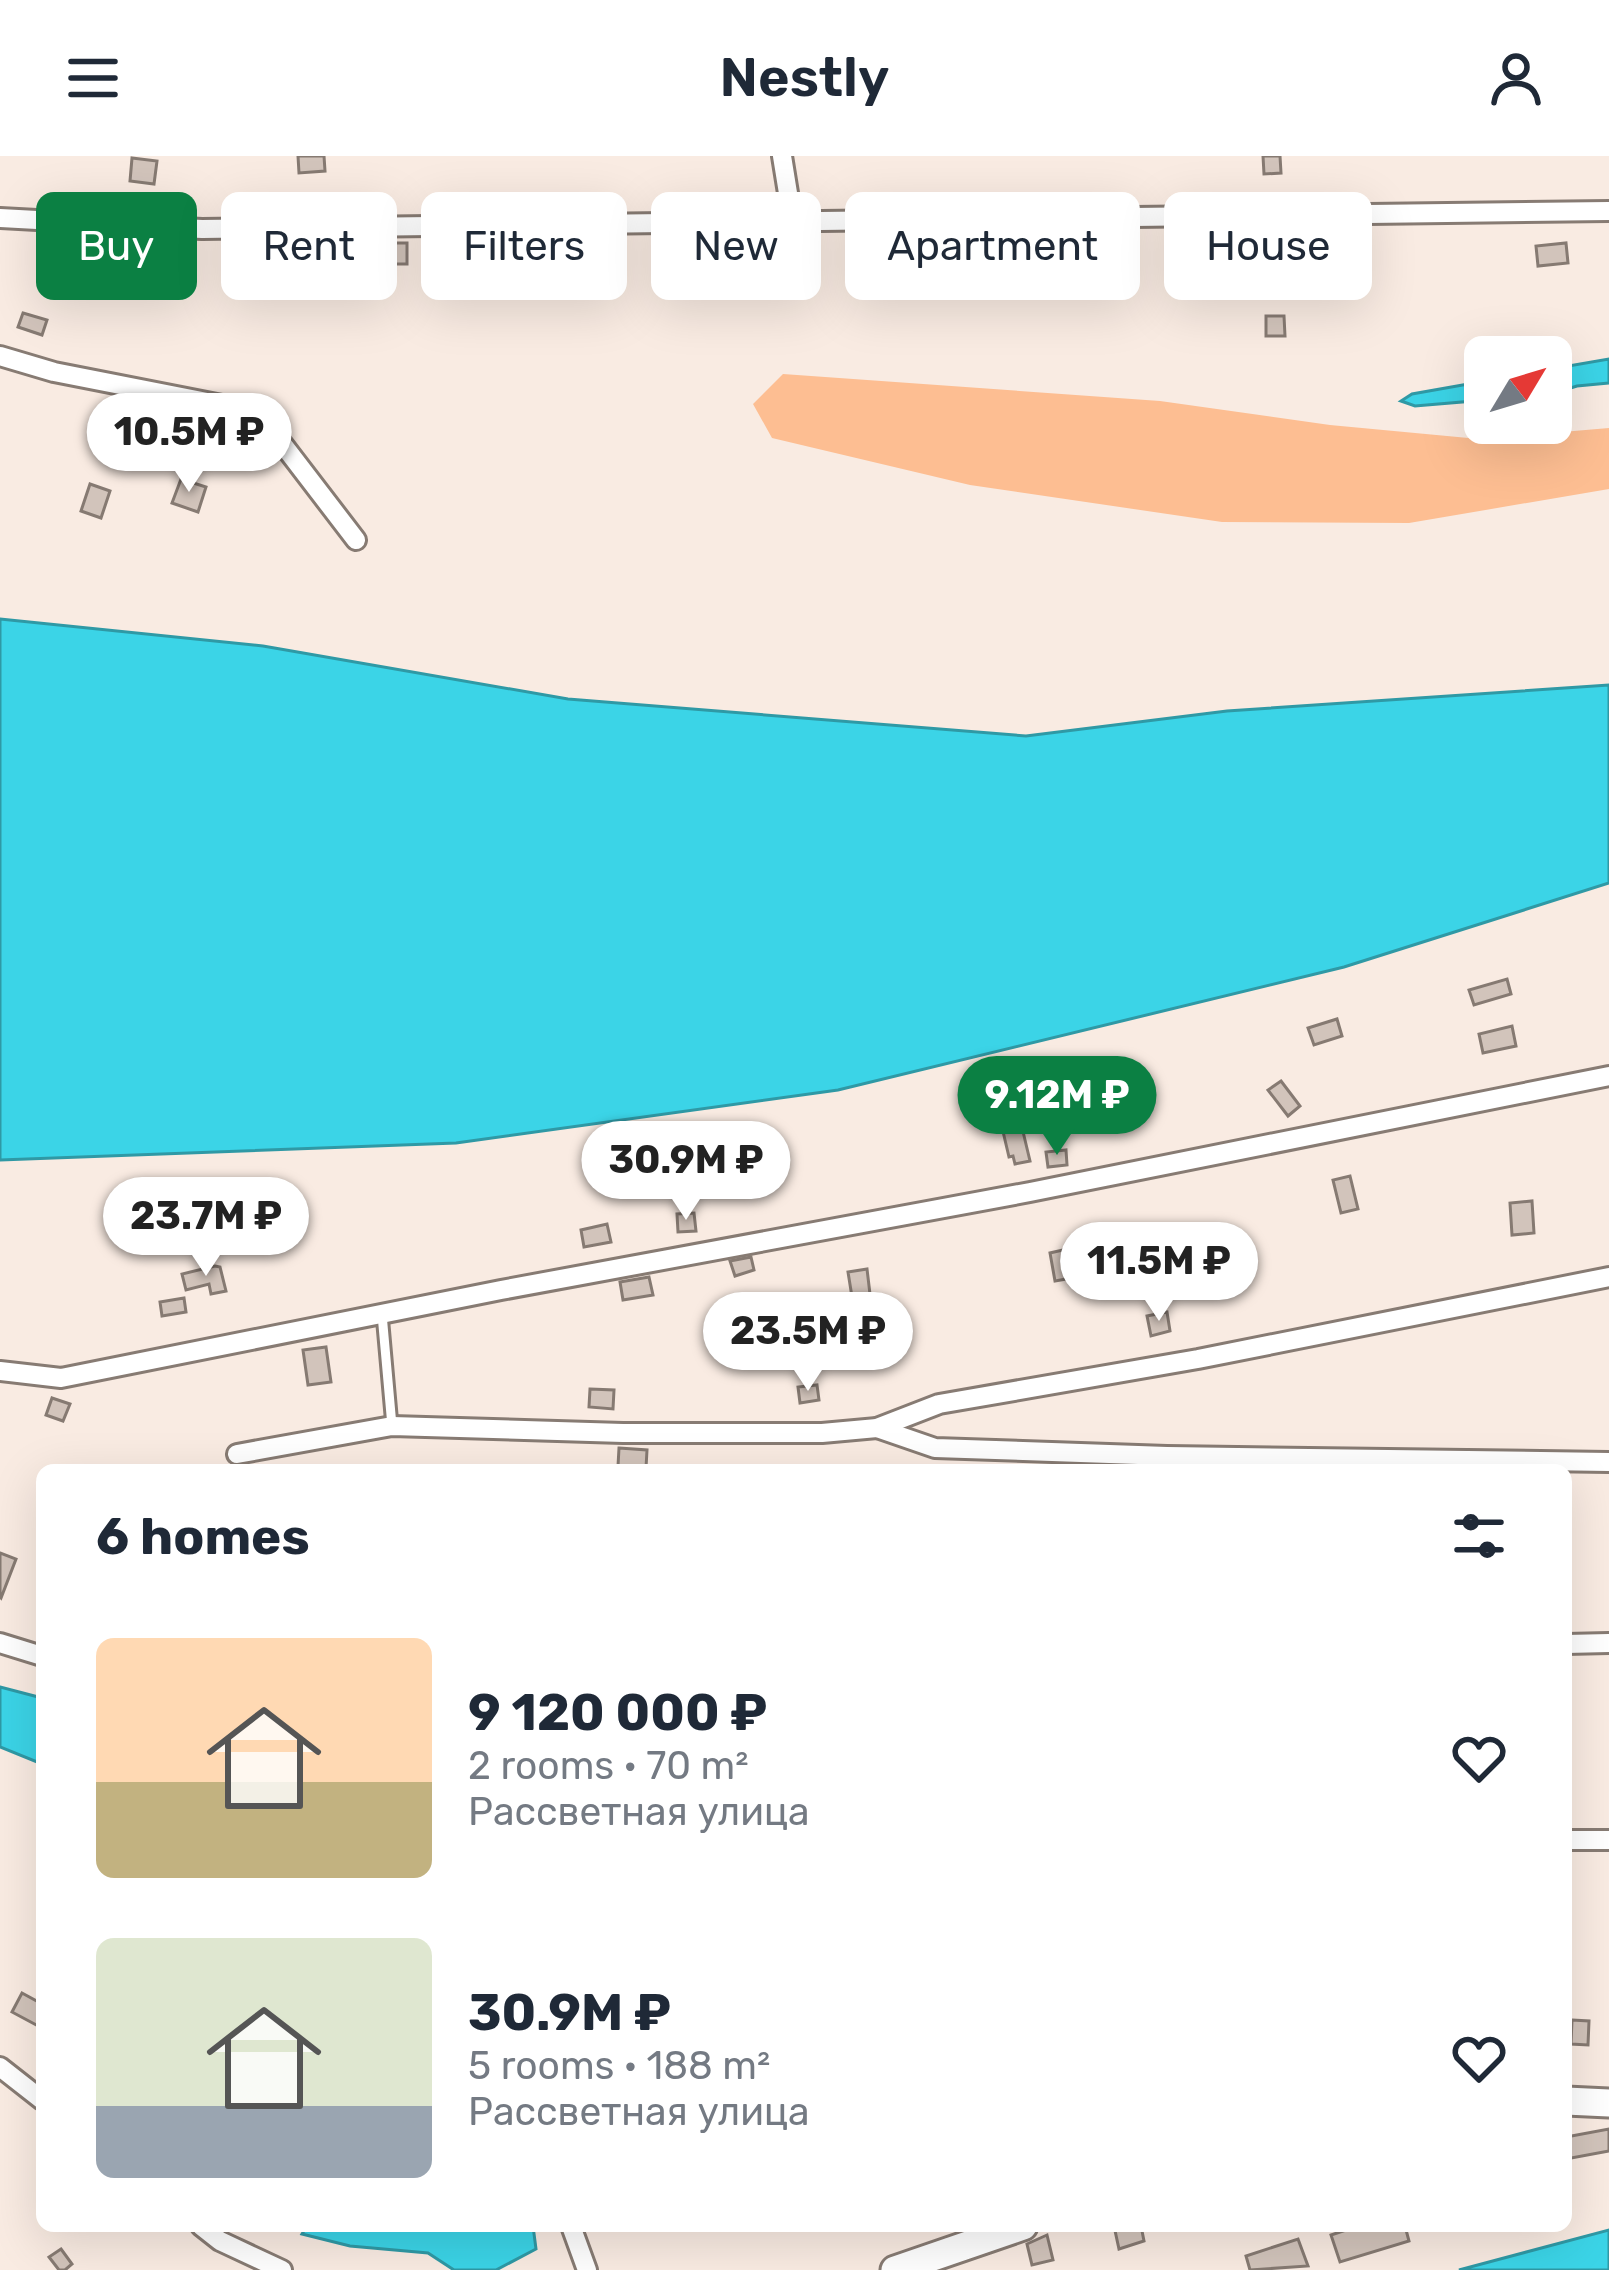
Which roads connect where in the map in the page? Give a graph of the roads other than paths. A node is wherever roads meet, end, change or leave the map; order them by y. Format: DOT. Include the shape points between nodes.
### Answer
graph roads {
  1 [pos="782,156"];
  2 [pos="788,192"];
  3 [pos="1609,211"];
  4 [pos="0,218"];
  5 [pos="821,224"];
  6 [pos="651,225"];
  7 [pos="0,356"];
  8 [pos="356,540"];
  9 [pos="1609,1076"];
  10 [pos="1609,1277"];
  11 [pos="382,1314"];
  12 [pos="0,1371"];
  13 [pos="392,1426"];
  14 [pos="877,1428"];
  15 [pos="237,1454"];
  16 [pos="1609,1462"];
  17 [pos="0,1643"];
  18 [pos="1572,1643"];
  19 [pos="1609,1643"];
  20 [pos="36,1654"];
  21 [pos="1572,1840"];
  22 [pos="1609,1840"];
  23 [pos="0,2067"];
  24 [pos="36,2096"];
  25 [pos="1572,2102"];
  26 [pos="1609,2103"];
  27 [pos="211,2232"];
  28 [pos="574,2232"];
  29 [pos="1006,2232"];
  30 [pos="269,2268"];
  31 [pos="587,2270"];
  32 [pos="896,2270"];
  1 -- 2 [label="street"];
  3 -- 5 [label="street"];
  4 -- 6 [label="street" via="202,230"];
  7 -- 8 [label="street" via="258,412"];
  9 -- 11 [label="street"];
  10 -- 14 [label="street" via="939,1404"];
  11 -- 12 [label="street" via="61,1378"];
  11 -- 13 [label="lane"];
  13 -- 14 [label="street"];
  13 -- 15 [label="street"];
  14 -- 16 [label="street" via="935,1448"];
  17 -- 20 [label="street"];
  18 -- 19 [label="street"];
  21 -- 22 [label="street"];
  23 -- 24 [label="street"];
  25 -- 26 [label="street"];
  27 -- 30 [label="street"];
  28 -- 31 [label="street"];
  29 -- 32 [label="street"];
}
